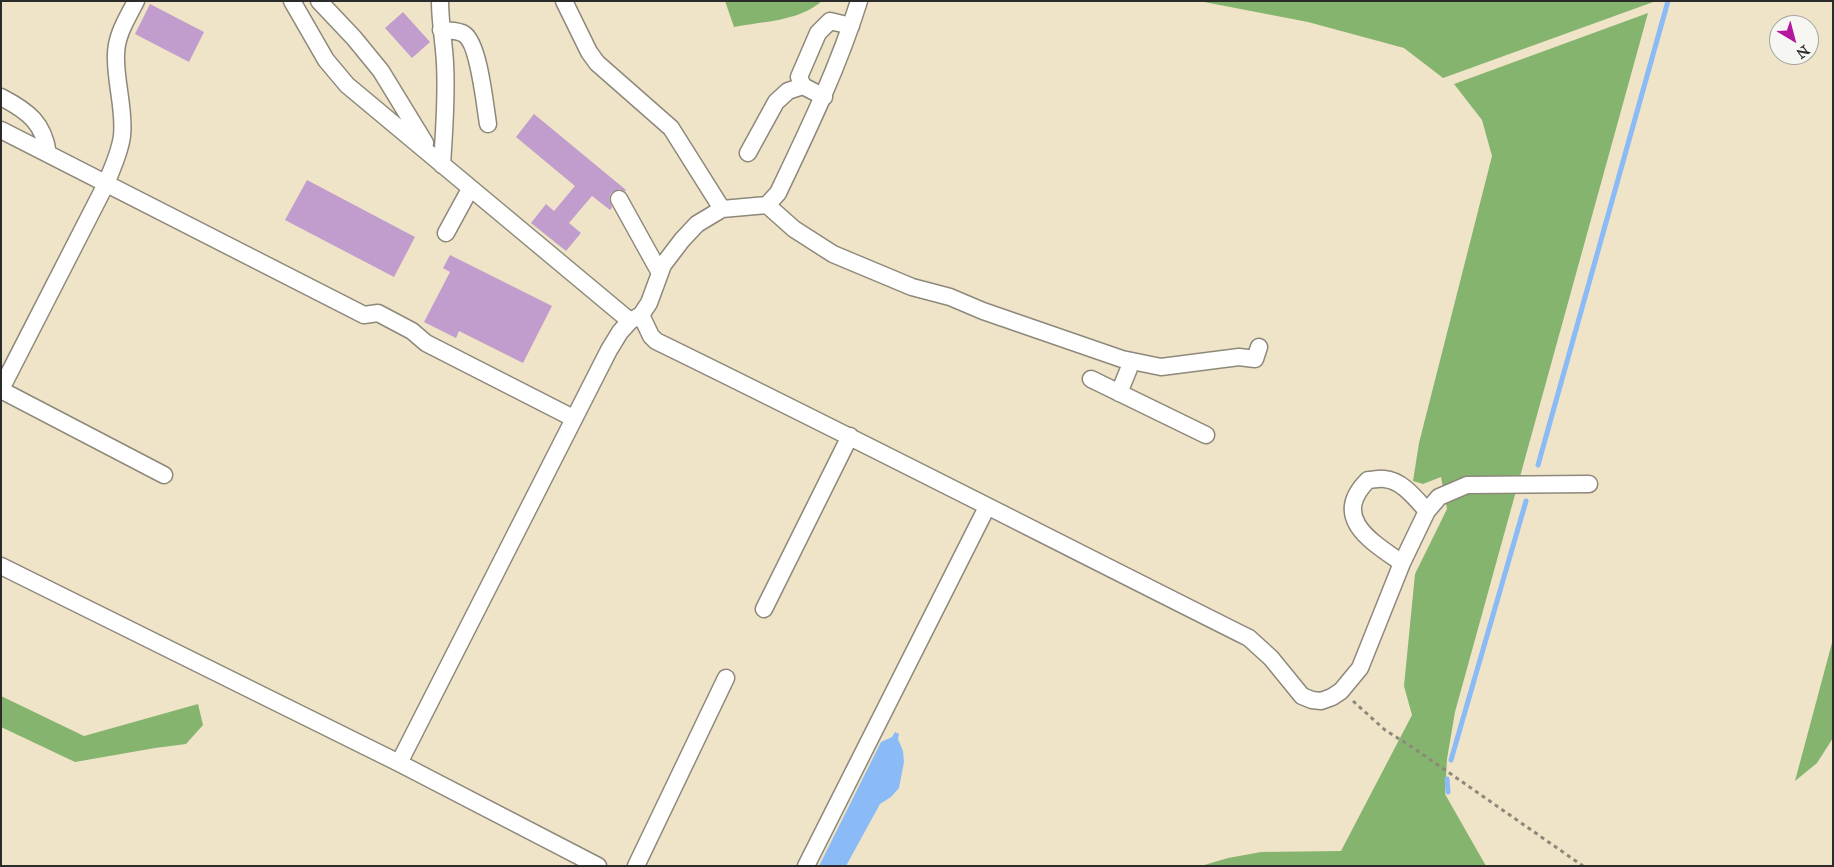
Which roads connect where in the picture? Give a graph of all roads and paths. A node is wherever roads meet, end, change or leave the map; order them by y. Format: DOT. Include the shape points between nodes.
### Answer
graph roads {
  1 [pos="136,1"];
  2 [pos="292,1"];
  3 [pos="319,1"];
  4 [pos="440,1"];
  5 [pos="564,1"];
  6 [pos="859,1"];
  7 [pos="851,26"];
  8 [pos="441,30"];
  9 [pos="803,86"];
  10 [pos="1,97"];
  11 [pos="824,97"];
  12 [pos="488,124"];
  13 [pos="1,130"];
  14 [pos="748,153"];
  15 [pos="48,154"];
  16 [pos="436,159"];
  17 [pos="106,184"];
  18 [pos="470,189"];
  19 [pos="619,199"];
  20 [pos="767,205"];
  21 [pos="722,208"];
  22 [pos="446,233"];
  23 [pos="660,273"];
  24 [pos="636,318"];
  25 [pos="1259,347"];
  26 [pos="1132,361"];
  27 [pos="1091,379"];
  28 [pos="1,390"];
  29 [pos="1119,392"];
  30 [pos="573,418"];
  31 [pos="1206,435"];
  32 [pos="850,436"];
  33 [pos="164,475"];
  34 [pos="1589,484"];
  35 [pos="987,507"];
  36 [pos="1428,511"];
  37 [pos="1402,563"];
  38 [pos="1,566"];
  39 [pos="764,609"];
  40 [pos="726,678"];
  41 [pos="1341,691"];
  42 [pos="399,763"];
  43 [pos="598,866"];
  44 [pos="636,866"];
  45 [pos="806,866"];
  46 [pos="1583,866"];
  1 -- 17 [label="lane" via="117,43 122,135"];
  2 -- 16 [label="lane" via="336,74"];
  3 -- 16 [label="lane" via="380,71"];
  4 -- 8 [label="lane"];
  5 -- 21 [label="lane" via="597,63 671,128"];
  6 -- 7 [label="lane"];
  7 -- 9 [label="lane" via="830,21 818,33 799,78"];
  7 -- 11 [label="lane"];
  8 -- 12 [label="lane" via="456,31 471,40"];
  8 -- 16 [label="lane" via="446,112"];
  9 -- 11 [label="lane"];
  9 -- 14 [label="lane" via="788,91 776,102"];
  10 -- 15 [label="lane" via="37,122 46,140"];
  11 -- 20 [label="lane" via="778,193"];
  13 -- 15 [label="lane"];
  15 -- 17 [label="lane"];
  16 -- 18 [label="lane"];
  17 -- 28 [label="lane"];
  17 -- 30 [label="lane" via="364,315 378,313 412,331 426,343"];
  18 -- 22 [label="lane"];
  18 -- 24 [label="lane"];
  19 -- 23 [label="lane"];
  20 -- 21 [label="lane"];
  20 -- 26 [label="lane" via="833,254 912,287 950,297"];
  21 -- 23 [label="lane" via="697,224"];
  23 -- 24 [label="lane" via="649,304"];
  24 -- 30 [label="lane" via="620,332"];
  24 -- 32 [label="lane" via="656,341"];
  25 -- 26 [label="lane" via="1255,359 1162,367"];
  26 -- 29 [label="lane"];
  27 -- 29 [label="lane"];
  28 -- 33 [label="lane"];
  29 -- 31 [label="lane"];
  30 -- 42 [label="lane"];
  32 -- 35 [label="lane"];
  32 -- 39 [label="lane"];
  34 -- 36 [label="lane" via="1467,485 1439,497"];
  35 -- 41 [label="lane" via="1249,638 1271,658 1302,696 1321,701"];
  35 -- 45 [label="lane"];
  36 -- 37 [label="lane"];
  36 -- 37 [label="lane" via="1396,482 1383,478 1368,480 1354,497 1353,519 1362,532"];
  37 -- 41 [label="lane" via="1360,668"];
  38 -- 42 [label="lane"];
  40 -- 44 [label="lane"];
  41 -- 46 [label="path" via="1395,738"];
  42 -- 43 [label="lane"];
}
